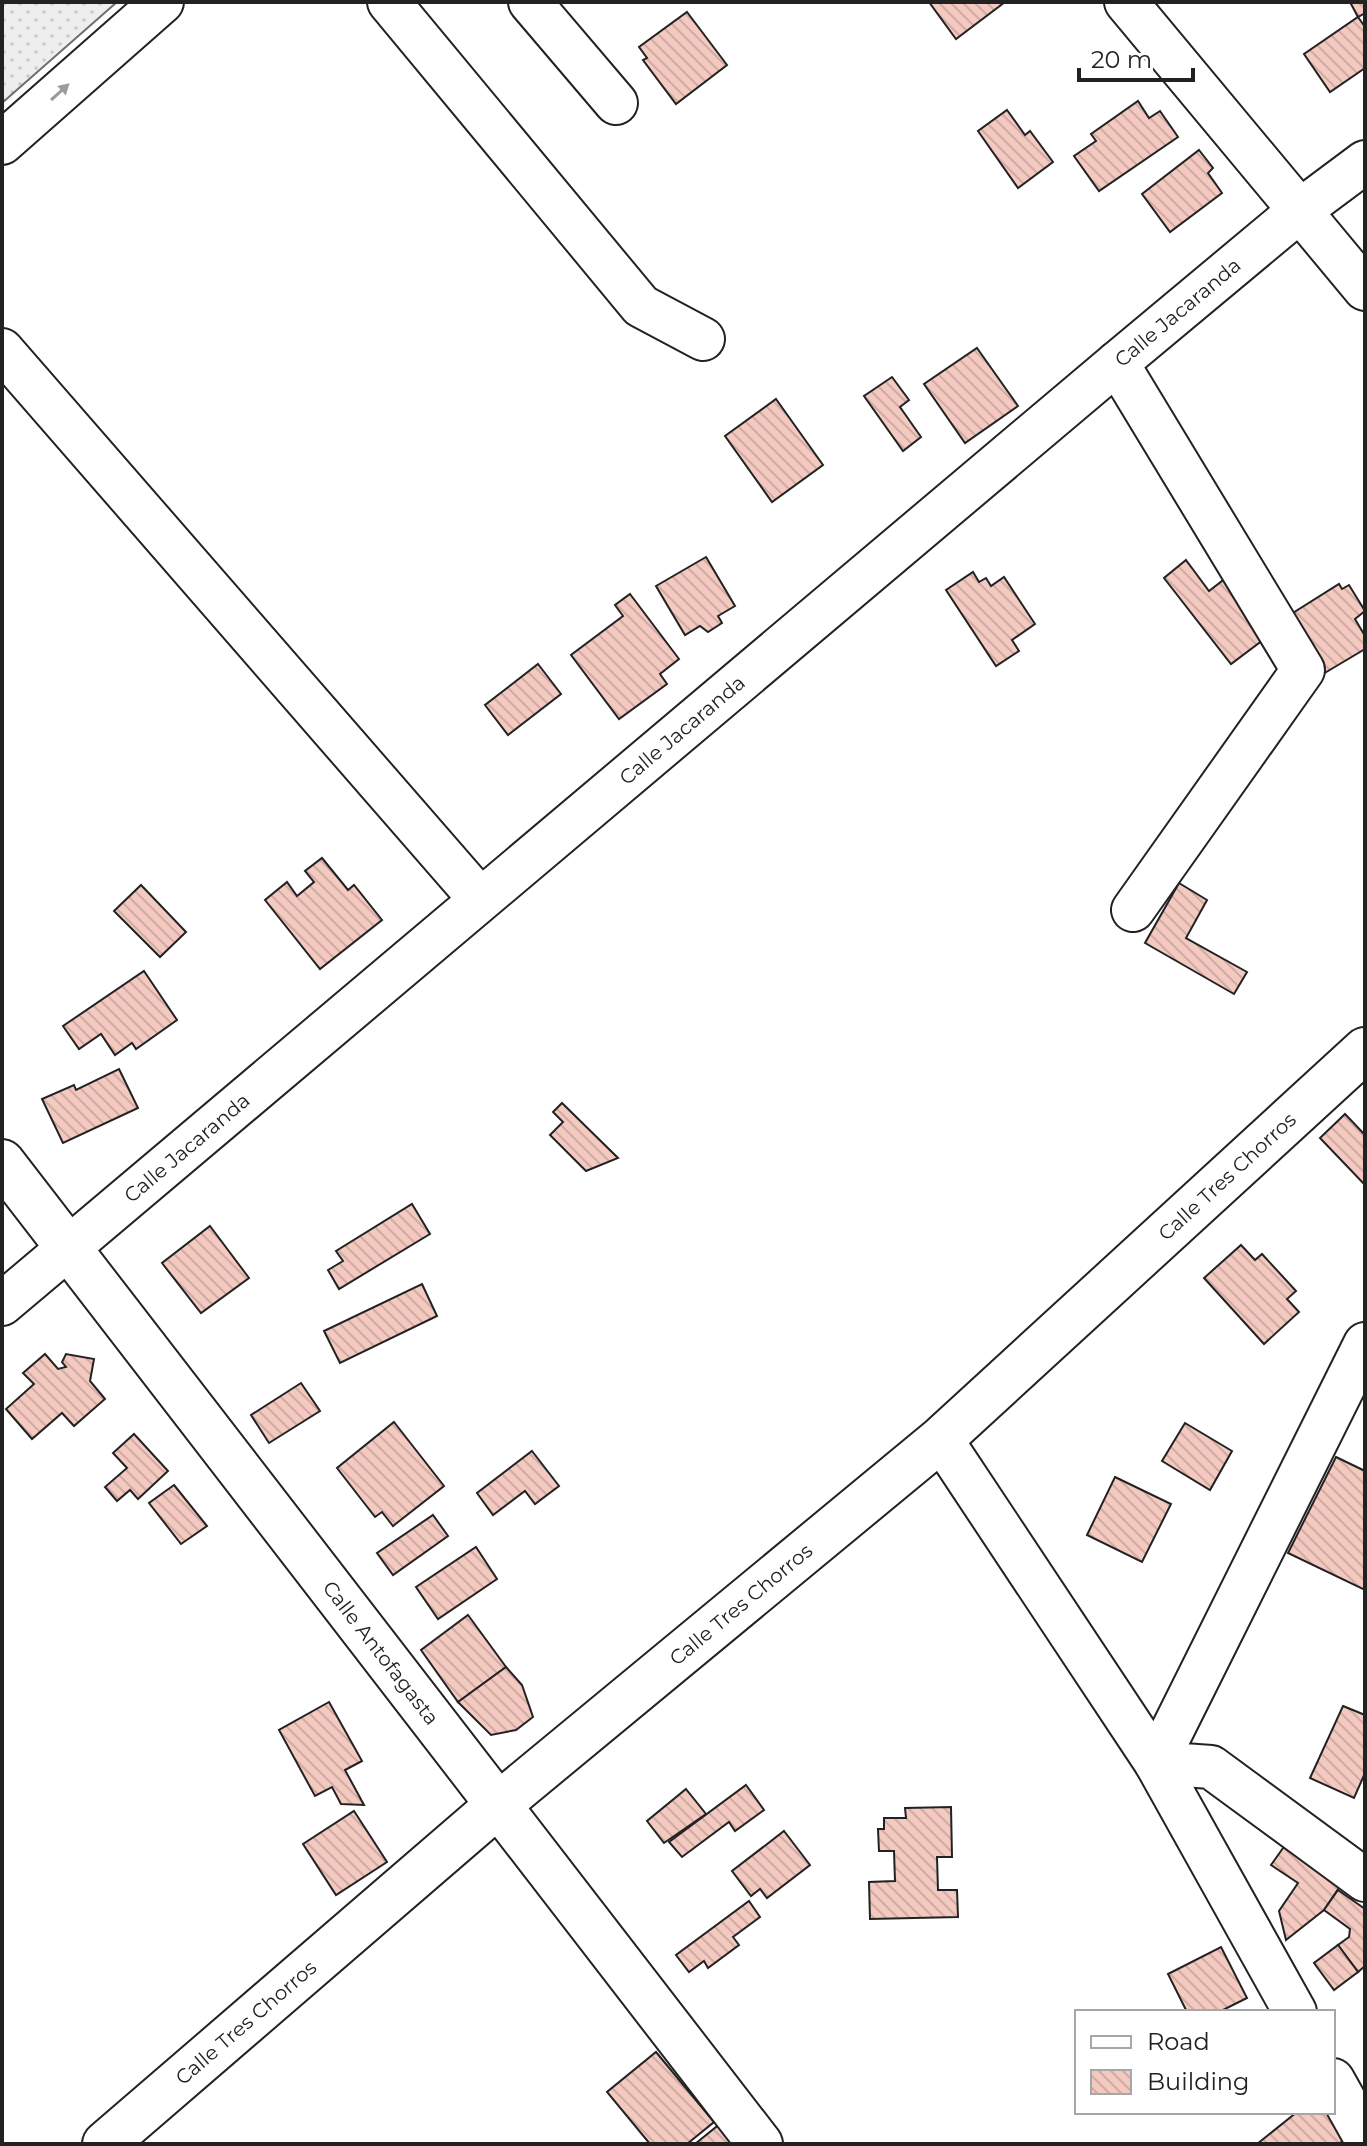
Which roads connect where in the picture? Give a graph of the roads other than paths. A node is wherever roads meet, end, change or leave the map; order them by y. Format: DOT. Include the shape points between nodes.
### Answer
graph roads {
  1 [pos="162,2"];
  2 [pos="389,2"];
  3 [pos="530,2"];
  4 [pos="1126,2"];
  5 [pos="616,103"];
  6 [pos="2,143"];
  7 [pos="1365,162"];
  8 [pos="1298,212"];
  9 [pos="1365,289"];
  10 [pos="703,339"];
  11 [pos="2,350"];
  12 [pos="1117,363"];
  13 [pos="479,898"];
  14 [pos="1133,910"];
  15 [pos="1365,1050"];
  16 [pos="2,1162"];
  17 [pos="68,1248"];
  18 [pos="2,1304"];
  19 [pos="1365,1344"];
  20 [pos="941,1439"];
  21 [pos="1156,1763"];
  22 [pos="497,1806"];
  23 [pos="1365,1880"];
  24 [pos="1294,2010"];
  25 [pos="1335,2084"];
  26 [pos="1365,2137"];
  27 [pos="105,2144"];
  28 [pos="760,2144"];
  6 -- 1 [label="street, one-way"];
  2 -- 10 [label="street" via="641,306"];
  3 -- 5 [label="street"];
  4 -- 8 [label="street"];
  7 -- 8 [label="street, Calle Jacaranda"];
  8 -- 9 [label="street"];
  8 -- 12 [label="street, Calle Jacaranda"];
  11 -- 13 [label="street"];
  12 -- 13 [label="street, Calle Jacaranda"];
  12 -- 14 [label="street" via="1303,670"];
  13 -- 17 [label="street, Calle Jacaranda"];
  15 -- 20 [label="main road, Calle Tres Chorros"];
  16 -- 17 [label="main road, Calle Antofagasta"];
  17 -- 18 [label="street, Calle Jacaranda"];
  17 -- 22 [label="main road, Calle Antofagasta"];
  19 -- 21 [label="street"];
  20 -- 21 [label="street"];
  20 -- 22 [label="main road, Calle Tres Chorros"];
  21 -- 23 [label="street" via="1211,1767"];
  21 -- 24 [label="street"];
  22 -- 27 [label="main road, Calle Tres Chorros"];
  22 -- 28 [label="main road, Calle Antofagasta"];
  25 -- 26 [label="street"];
}
